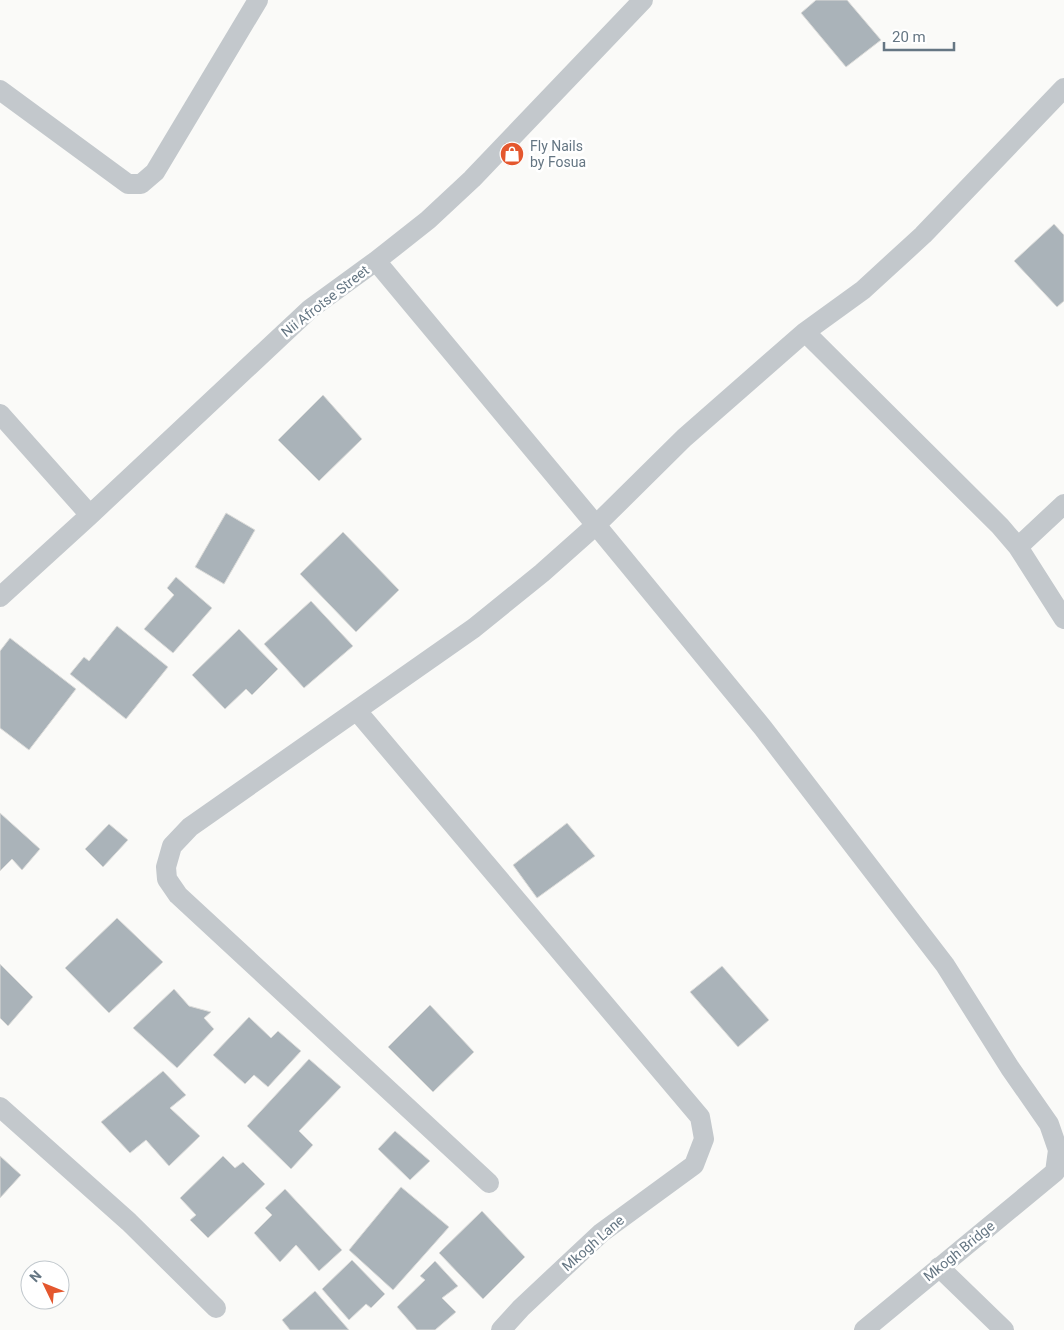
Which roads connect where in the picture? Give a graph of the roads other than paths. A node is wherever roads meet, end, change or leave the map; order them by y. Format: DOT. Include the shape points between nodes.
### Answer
graph roads {
  1 [pos="258,0"];
  2 [pos="643,0"];
  3 [pos="1064,88"];
  4 [pos="0,90"];
  5 [pos="376,261"];
  6 [pos="805,332"];
  7 [pos="0,414"];
  8 [pos="1064,504"];
  9 [pos="90,515"];
  10 [pos="596,525"];
  11 [pos="1018,547"];
  12 [pos="0,597"];
  13 [pos="1064,619"];
  14 [pos="358,711"];
  15 [pos="0,1107"];
  16 [pos="489,1183"];
  17 [pos="939,1267"];
  18 [pos="216,1308"];
  19 [pos="501,1330"];
  20 [pos="864,1330"];
  21 [pos="1004,1330"];
  1 -- 4 [label="street" via="155,172 140,184 128,184"];
  2 -- 5 [label="street, Nii Afrotse Street" via="472,179 428,220"];
  3 -- 6 [label="street" via="923,235 863,290"];
  5 -- 9 [label="street, Nii Afrotse Street" via="310,309"];
  5 -- 10 [label="street"];
  6 -- 10 [label="street" via="684,438"];
  6 -- 11 [label="street"];
  7 -- 9 [label="street"];
  8 -- 11 [label="street"];
  9 -- 12 [label="street, Nii Afrotse Street"];
  10 -- 14 [label="street" via="474,628"];
  10 -- 17 [label="street, Mkogh Bridge" via="763,728 945,965 1049,1124 1058,1150 1055,1172"];
  11 -- 13 [label="street"];
  14 -- 16 [label="street" via="190,827 172,846 166,866 167,879 178,895"];
  14 -- 19 [label="street, Mkogh Lane" via="700,1118 704,1139 694,1165 601,1233"];
  15 -- 18 [label="street" via="129,1222"];
  17 -- 20 [label="street, Mkogh Bridge"];
  17 -- 21 [label="street"];
}
